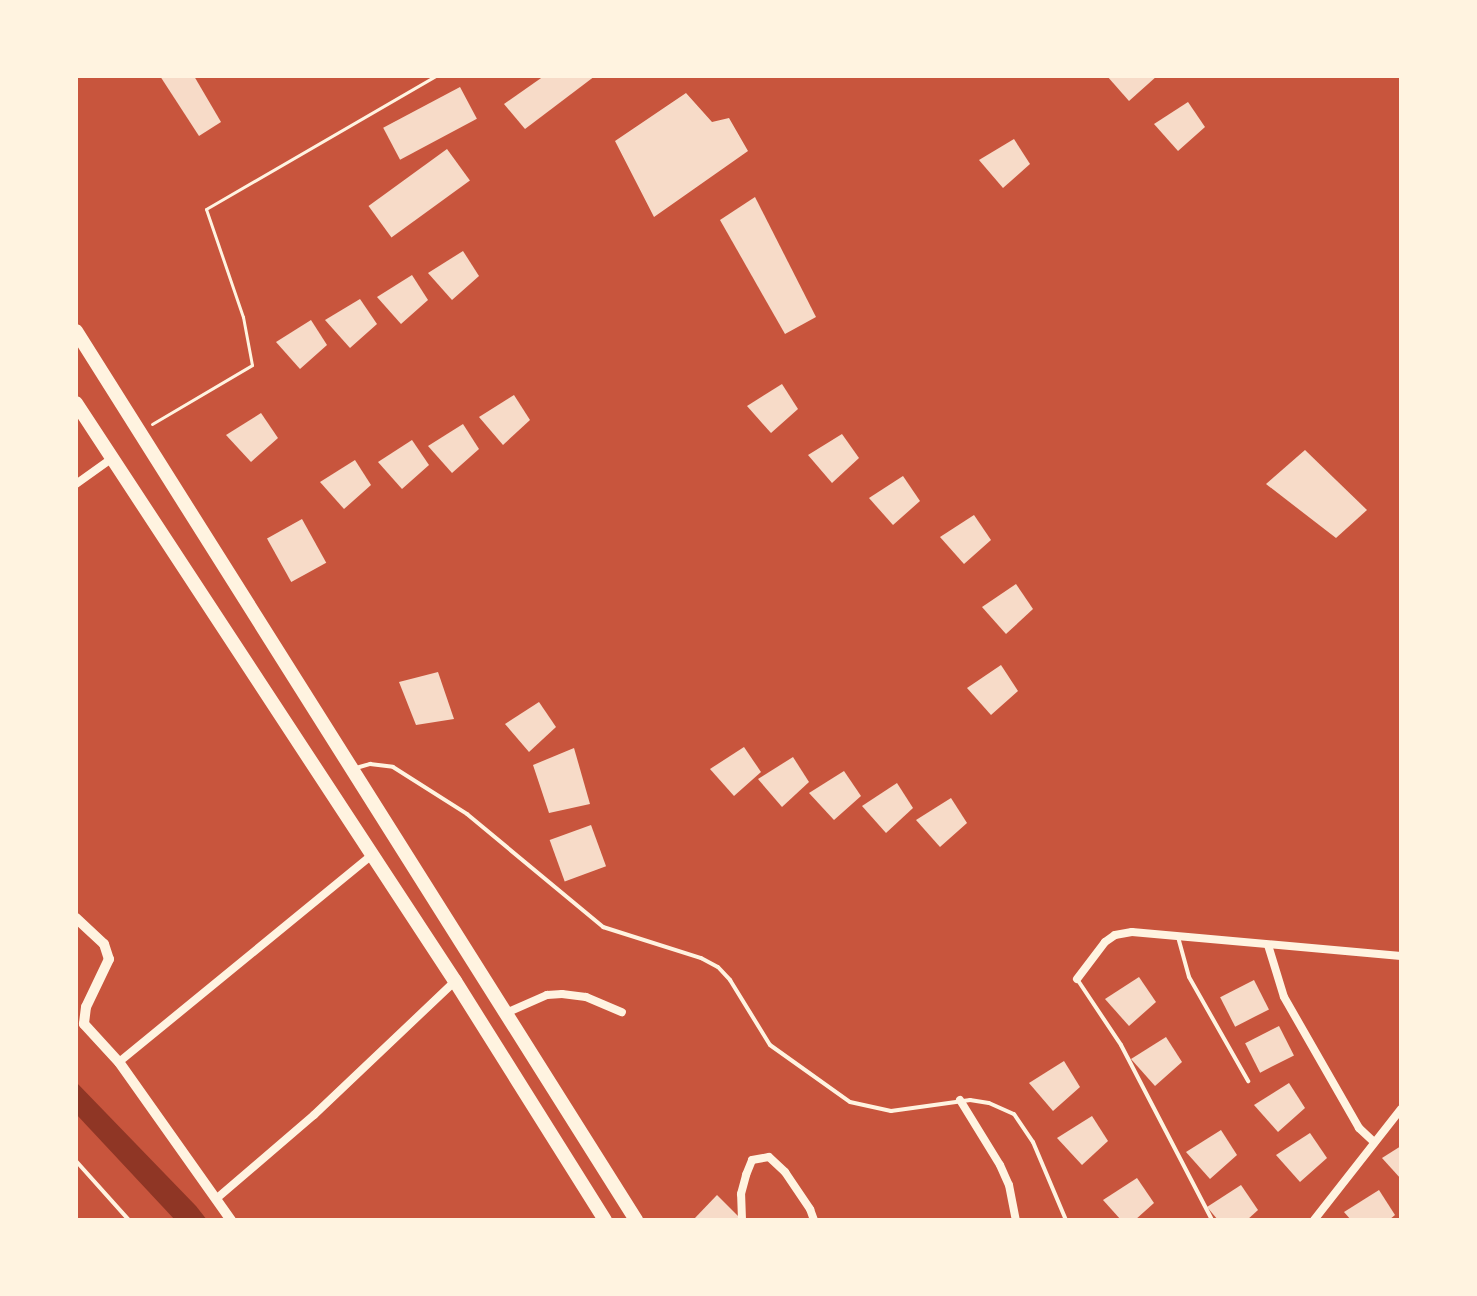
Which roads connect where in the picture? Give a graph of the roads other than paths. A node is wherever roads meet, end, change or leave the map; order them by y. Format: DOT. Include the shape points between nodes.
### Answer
graph roads {
  1 [pos="76,331"];
  2 [pos="76,403"];
  3 [pos="111,459"];
  4 [pos="76,484"];
  5 [pos="353,770"];
  6 [pos="372,855"];
  7 [pos="76,918"];
  8 [pos="1178,937"];
  9 [pos="1268,945"];
  10 [pos="1401,956"];
  11 [pos="1077,979"];
  12 [pos="455,981"];
  13 [pos="622,1012"];
  14 [pos="506,1013"];
  15 [pos="80,1025"];
  16 [pos="119,1062"];
  17 [pos="1248,1081"];
  18 [pos="960,1100"];
  19 [pos="1401,1109"];
  20 [pos="1374,1142"];
  21 [pos="76,1161"];
  22 [pos="216,1199"];
  23 [pos="129,1220"];
  24 [pos="231,1220"];
  25 [pos="605,1220"];
  26 [pos="636,1220"];
  27 [pos="742,1220"];
  28 [pos="814,1220"];
  29 [pos="1016,1220"];
  30 [pos="1066,1220"];
  31 [pos="1212,1220"];
  32 [pos="1314,1220"];
  1 -- 5 [label="highway"];
  2 -- 3 [label="highway"];
  3 -- 4 [label="street"];
  3 -- 6 [label="highway"];
  5 -- 14 [label="highway"];
  5 -- 18 [label="lane" via="370,764 393,767 489,831 603,927 718,967 770,1045 850,1102 891,1111"];
  6 -- 12 [label="highway"];
  6 -- 16 [label="street"];
  7 -- 15 [label="street" via="104,944 109,959"];
  8 -- 9 [label="street"];
  8 -- 11 [label="street" via="1115,935"];
  8 -- 17 [label="lane" via="1189,977"];
  9 -- 10 [label="street"];
  9 -- 20 [label="street" via="1284,997 1359,1128"];
  11 -- 31 [label="lane" via="1121,1045"];
  12 -- 22 [label="street"];
  12 -- 25 [label="highway"];
  13 -- 14 [label="street" via="586,997 562,994"];
  14 -- 26 [label="highway"];
  15 -- 16 [label="street"];
  16 -- 22 [label="street"];
  18 -- 29 [label="street" via="1000,1165"];
  18 -- 30 [label="lane" via="989,1103 1014,1114 1033,1142"];
  19 -- 20 [label="street"];
  20 -- 32 [label="street"];
  21 -- 23 [label="lane"];
  22 -- 24 [label="street"];
  27 -- 28 [label="street" via="741,1194 752,1160 769,1157 785,1172"];
}
